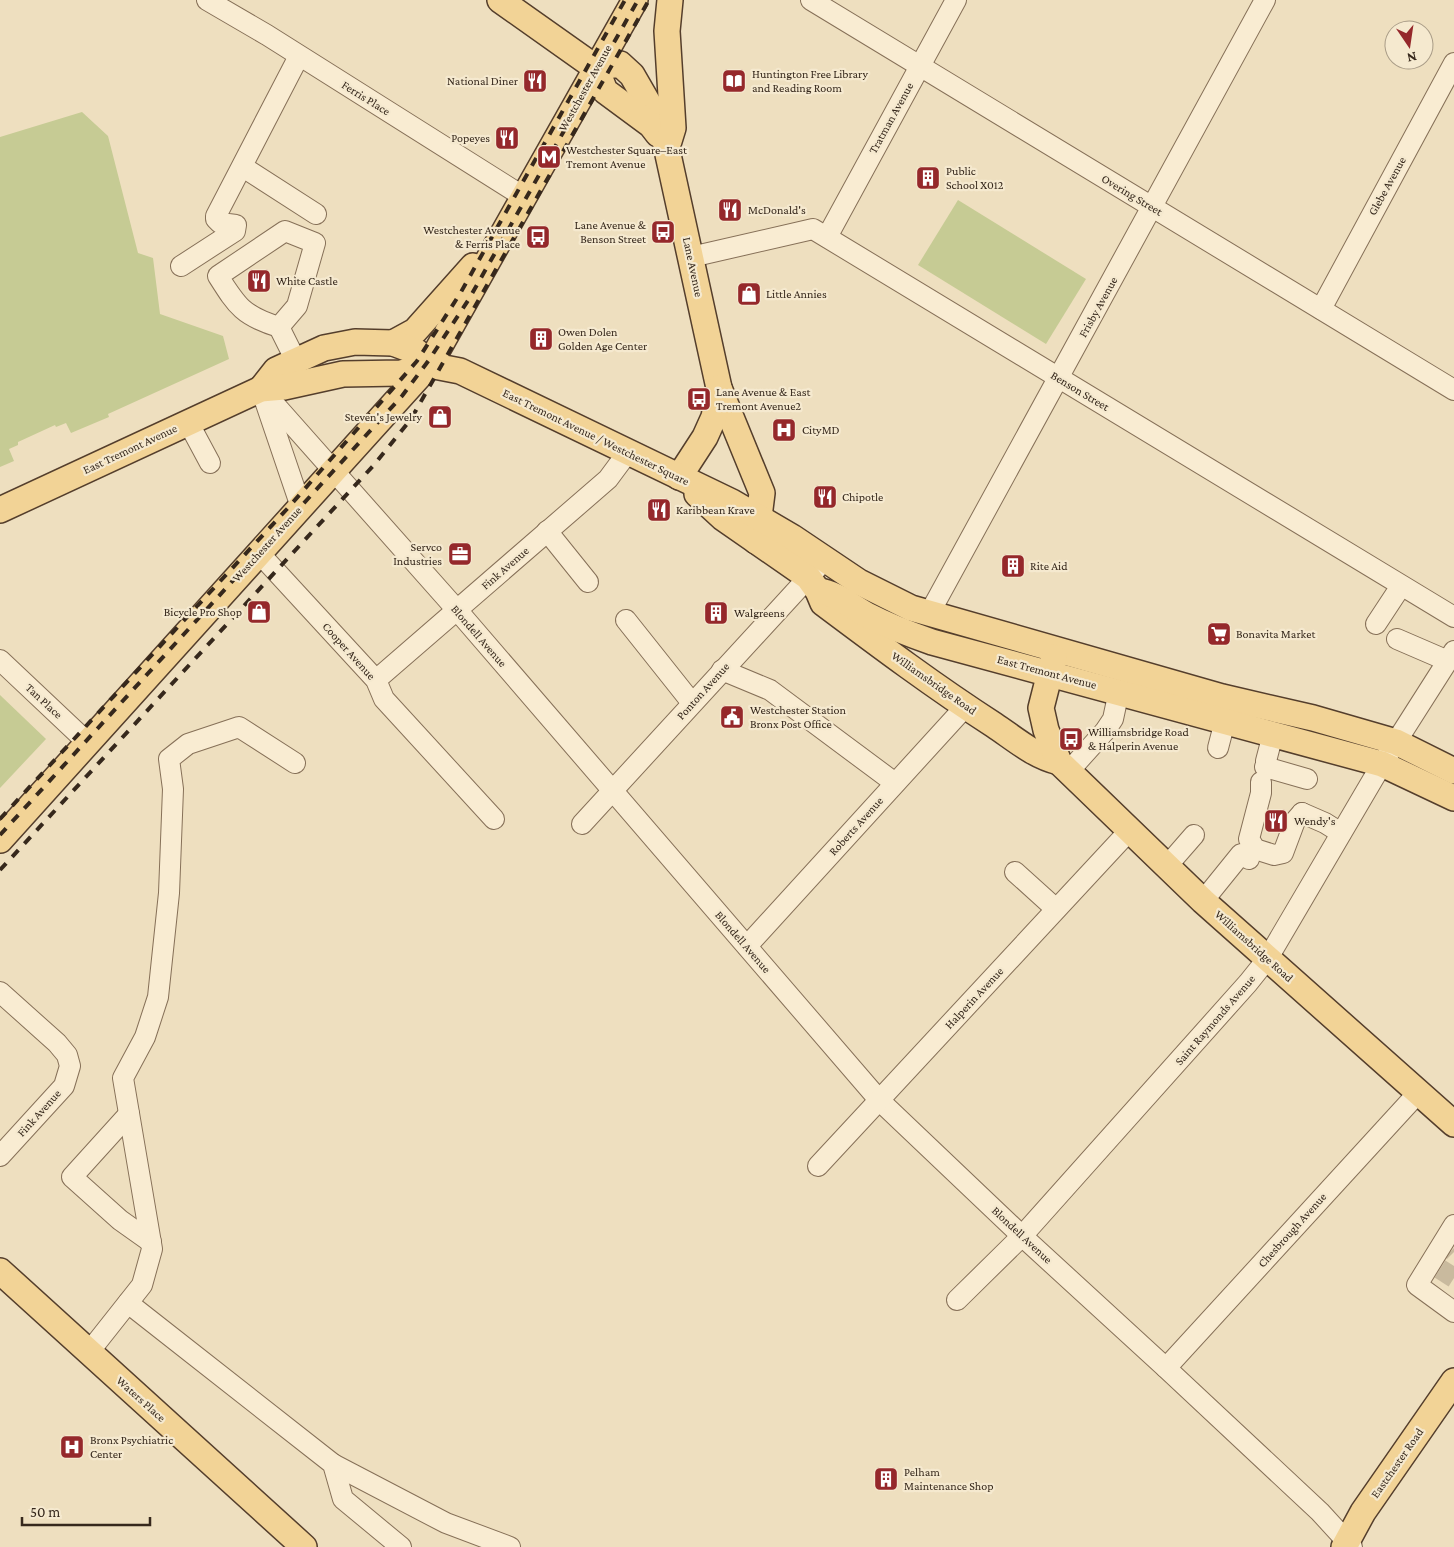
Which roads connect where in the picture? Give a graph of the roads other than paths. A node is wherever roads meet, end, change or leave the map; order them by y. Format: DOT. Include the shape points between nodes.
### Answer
graph roads {
  1 [pos="207,0"];
  2 [pos="500,0"];
  3 [pos="635,0"];
  4 [pos="670,0"];
  5 [pos="811,0"];
  6 [pos="956,0"];
  7 [pos="1265,0"];
  8 [pos="299,56"];
  9 [pos="1454,63"];
  10 [pos="920,66"];
  11 [pos="596,68"];
  12 [pos="618,100"];
  13 [pos="568,120"];
  14 [pos="667,146"];
  15 [pos="242,167"];
  16 [pos="524,197"];
  17 [pos="1152,207"];
  18 [pos="316,214"];
  19 [pos="506,228"];
  20 [pos="827,237"];
  21 [pos="691,257"];
  22 [pos="181,266"];
  23 [pos="1320,309"];
  24 [pos="279,327"];
  25 [pos="393,343"];
  26 [pos="296,361"];
  27 [pos="429,365"];
  28 [pos="1059,378"];
  29 [pos="719,388"];
  30 [pos="261,389"];
  31 [pos="1454,390"];
  32 [pos="188,422"];
  33 [pos="628,452"];
  34 [pos="210,463"];
  35 [pos="332,472"];
  36 [pos="678,477"];
  37 [pos="300,507"];
  38 [pos="0,510"];
  39 [pos="758,530"];
  40 [pos="547,531"];
  41 [pos="259,553"];
  42 [pos="826,560"];
  43 [pos="588,582"];
  44 [pos="813,584"];
  45 [pos="1401,586"];
  46 [pos="457,610"];
  47 [pos="929,614"];
  48 [pos="1454,617"];
  49 [pos="626,620"];
  50 [pos="1376,624"];
  51 [pos="1397,639"];
  52 [pos="1451,656"];
  53 [pos="0,660"];
  54 [pos="1052,662"];
  55 [pos="722,670"];
  56 [pos="376,680"];
  57 [pos="1119,691"];
  58 [pos="692,703"];
  59 [pos="965,707"];
  60 [pos="1225,721"];
  61 [pos="1274,734"];
  62 [pos="88,742"];
  63 [pos="1396,742"];
  64 [pos="1218,748"];
  65 [pos="295,763"];
  66 [pos="1382,764"];
  67 [pos="1064,766"];
  68 [pos="1264,770"];
  69 [pos="1454,771"];
  70 [pos="1307,779"];
  71 [pos="895,783"];
  72 [pos="612,791"];
  73 [pos="1454,798"];
  74 [pos="1303,810"];
  75 [pos="494,819"];
  76 [pos="582,824"];
  77 [pos="1130,830"];
  78 [pos="1341,833"];
  79 [pos="1194,835"];
  80 [pos="0,840"];
  81 [pos="1245,856"];
  82 [pos="1278,864"];
  83 [pos="1167,866"];
  84 [pos="1015,872"];
  85 [pos="1204,900"];
  86 [pos="1056,909"];
  87 [pos="747,946"];
  88 [pos="1268,958"];
  89 [pos="0,992"];
  90 [pos="1418,1093"];
  91 [pos="880,1100"];
  92 [pos="129,1114"];
  93 [pos="1453,1121"];
  94 [pos="0,1156"];
  95 [pos="818,1166"];
  96 [pos="1454,1225"];
  97 [pos="1022,1236"];
  98 [pos="151,1242"];
  99 [pos="0,1271"];
  100 [pos="957,1300"];
  101 [pos="128,1303"];
  102 [pos="1452,1305"];
  103 [pos="89,1352"];
  104 [pos="1166,1368"];
  105 [pos="1452,1388"];
  106 [pos="333,1464"];
  107 [pos="1347,1545"];
  108 [pos="304,1547"];
  109 [pos="400,1547"];
  110 [pos="510,1547"];
  1 -- 8 [label="street, Ferris Place"];
  2 -- 11 [label="main road"];
  3 -- 11 [label="main road, Westchester Avenue"];
  4 -- 14 [label="main road" via="667,31 673,128"];
  5 -- 10 [label="street, Overing Street"];
  6 -- 10 [label="street, Tratman Avenue"];
  7 -- 17 [label="street, Frisby Avenue"];
  8 -- 15 [label="street"];
  8 -- 16 [label="street, Ferris Place"];
  9 -- 23 [label="street, Glebe Avenue"];
  10 -- 17 [label="street, Overing Street"];
  10 -- 20 [label="street, Tratman Avenue"];
  11 -- 12 [label="main road, Lane Avenue" via="605,90"];
  11 -- 13 [label="main road, Westchester Avenue"];
  11 -- 14 [label="main road, Lane Avenue" via="620,64 632,75 662,127"];
  12 -- 13 [label="main road" via="598,105"];
  12 -- 14 [label="main road, Lane Avenue" via="651,126"];
  13 -- 16 [label="main road, Westchester Avenue"];
  14 -- 21 [label="main road, Lane Avenue"];
  15 -- 18 [label="street"];
  15 -- 22 [label="street" via="216,216 220,223 236,225 236,231"];
  16 -- 19 [label="main road, Westchester Avenue"];
  17 -- 23 [label="street, Overing Street"];
  17 -- 28 [label="street, Frisby Avenue"];
  19 -- 25 [label="main road, Westchester Avenue" via="415,331"];
  19 -- 27 [label="main road, Westchester Avenue"];
  20 -- 21 [label="street, Benson Street" via="813,229"];
  20 -- 28 [label="street, Benson Street"];
  21 -- 29 [label="main road, Lane Avenue"];
  23 -- 31 [label="street, Overing Street"];
  24 -- 24 [label="street" via="297,306 315,243 285,232 218,276 238,307 259,321"];
  24 -- 26 [label="street"];
  25 -- 26 [label="main road, East Tremont Avenue" via="355,342 324,348"];
  25 -- 27 [label="main road, East Tremont Avenue" via="417,352"];
  26 -- 30 [label="main road, East Tremont Avenue" via="276,370"];
  27 -- 30 [label="main road, East Tremont Avenue" via="401,372 343,374"];
  27 -- 33 [label="main road, East Tremont Avenue / Westchester Square" via="460,371"];
  27 -- 35 [label="main road, Westchester Avenue"];
  28 -- 45 [label="street, Benson Street"];
  28 -- 47 [label="street, Frisby Avenue"];
  29 -- 36 [label="main road, Lane Avenue" via="714,417 705,437"];
  29 -- 39 [label="main road, Lane Avenue" via="762,493"];
  30 -- 32 [label="main road, East Tremont Avenue"];
  30 -- 35 [label="street, Blondell Avenue"];
  30 -- 37 [label="street"];
  32 -- 34 [label="street"];
  32 -- 38 [label="main road, East Tremont Avenue"];
  33 -- 36 [label="main road, East Tremont Avenue / Westchester Square"];
  33 -- 40 [label="street, Fink Avenue" via="608,478"];
  35 -- 37 [label="main road, Westchester Avenue"];
  35 -- 46 [label="street, Blondell Avenue"];
  36 -- 39 [label="main road, East Tremont Avenue / Westchester Square" via="732,502"];
  37 -- 41 [label="main road, Westchester Avenue"];
  39 -- 42 [label="main road, East Tremont Avenue"];
  39 -- 44 [label="main road, East Tremont Avenue"];
  40 -- 43 [label="street"];
  40 -- 46 [label="street, Fink Avenue"];
  41 -- 56 [label="street, Cooper Avenue"];
  41 -- 62 [label="main road, Westchester Avenue"];
  42 -- 44 [label="street, Ponton Avenue"];
  42 -- 47 [label="main road, East Tremont Avenue" via="879,594"];
  44 -- 54 [label="main road, East Tremont Avenue" via="900,632"];
  44 -- 55 [label="street, Ponton Avenue"];
  44 -- 59 [label="main road, Williamsbridge Road" via="823,603"];
  45 -- 48 [label="street, Benson Street"];
  45 -- 50 [label="street"];
  46 -- 56 [label="street, Fink Avenue"];
  46 -- 72 [label="street, Blondell Avenue"];
  47 -- 54 [label="main road, East Tremont Avenue"];
  49 -- 58 [label="street"];
  51 -- 52 [label="street"];
  52 -- 63 [label="street, Saint Raymonds Avenue"];
  53 -- 62 [label="street, Tan Place"];
  54 -- 57 [label="main road, East Tremont Avenue"];
  54 -- 63 [label="main road, East Tremont Avenue"];
  54 -- 67 [label="main road, Williamsbridge Road" via="1041,708 1046,730"];
  55 -- 58 [label="street, Ponton Avenue"];
  55 -- 71 [label="street" via="770,690"];
  56 -- 75 [label="street, Cooper Avenue" via="384,699"];
  57 -- 60 [label="main road, East Tremont Avenue"];
  57 -- 67 [label="street" via="1109,725"];
  58 -- 72 [label="street, Ponton Avenue"];
  59 -- 67 [label="main road, Williamsbridge Road" via="1042,758"];
  59 -- 71 [label="street, Roberts Avenue"];
  60 -- 61 [label="main road, East Tremont Avenue"];
  60 -- 64 [label="street"];
  61 -- 66 [label="main road, East Tremont Avenue"];
  61 -- 68 [label="street"];
  62 -- 80 [label="main road, Westchester Avenue"];
  63 -- 66 [label="street, Saint Raymonds Avenue"];
  63 -- 69 [label="main road, East Tremont Avenue"];
  65 -- 92 [label="street" via="239,727 188,744 169,759 173,789 169,893 158,997 145,1037 123,1078"];
  66 -- 73 [label="main road, East Tremont Avenue"];
  66 -- 78 [label="street, Saint Raymonds Avenue"];
  67 -- 77 [label="main road, Williamsbridge Road"];
  68 -- 70 [label="street"];
  68 -- 74 [label="street" via="1249,839 1255,849 1274,855 1283,854 1295,821"];
  71 -- 87 [label="street, Roberts Avenue"];
  72 -- 76 [label="street, Ponton Avenue"];
  72 -- 87 [label="street, Blondell Avenue"];
  74 -- 78 [label="street"];
  74 -- 82 [label="street" via="1298,848 1288,862"];
  77 -- 83 [label="main road, Williamsbridge Road"];
  77 -- 86 [label="street, Halperin Avenue"];
  78 -- 88 [label="street, Saint Raymonds Avenue"];
  79 -- 83 [label="street"];
  81 -- 85 [label="street"];
  83 -- 85 [label="main road, Williamsbridge Road"];
  84 -- 86 [label="street"];
  85 -- 88 [label="main road, Williamsbridge Road"];
  86 -- 91 [label="street, Halperin Avenue"];
  87 -- 91 [label="street, Blondell Avenue"];
  88 -- 90 [label="main road, Williamsbridge Road"];
  88 -- 97 [label="street, Saint Raymonds Avenue"];
  89 -- 94 [label="street, Fink Avenue" via="56,1043 67,1055 70,1066 64,1086"];
  90 -- 93 [label="main road, Williamsbridge Road"];
  90 -- 104 [label="street, Chesbrough Avenue"];
  91 -- 95 [label="street, Halperin Avenue"];
  91 -- 97 [label="street, Blondell Avenue"];
  92 -- 98 [label="street"];
  92 -- 98 [label="street" via="72,1177 120,1220"];
  96 -- 102 [label="street" via="1447,1248 1417,1286"];
  97 -- 100 [label="street, Saint Raymonds Avenue"];
  97 -- 104 [label="street, Blondell Avenue"];
  98 -- 101 [label="street" via="152,1250 142,1285"];
  99 -- 103 [label="main road, Waters Place"];
  101 -- 103 [label="street"];
  101 -- 106 [label="street"];
  103 -- 108 [label="main road, Waters Place"];
  104 -- 107 [label="street, Blondell Avenue" via="1320,1512"];
  105 -- 107 [label="main road, Eastchester Road"];
  106 -- 109 [label="street" via="343,1499"];
  106 -- 110 [label="street" via="446,1522"];
}
